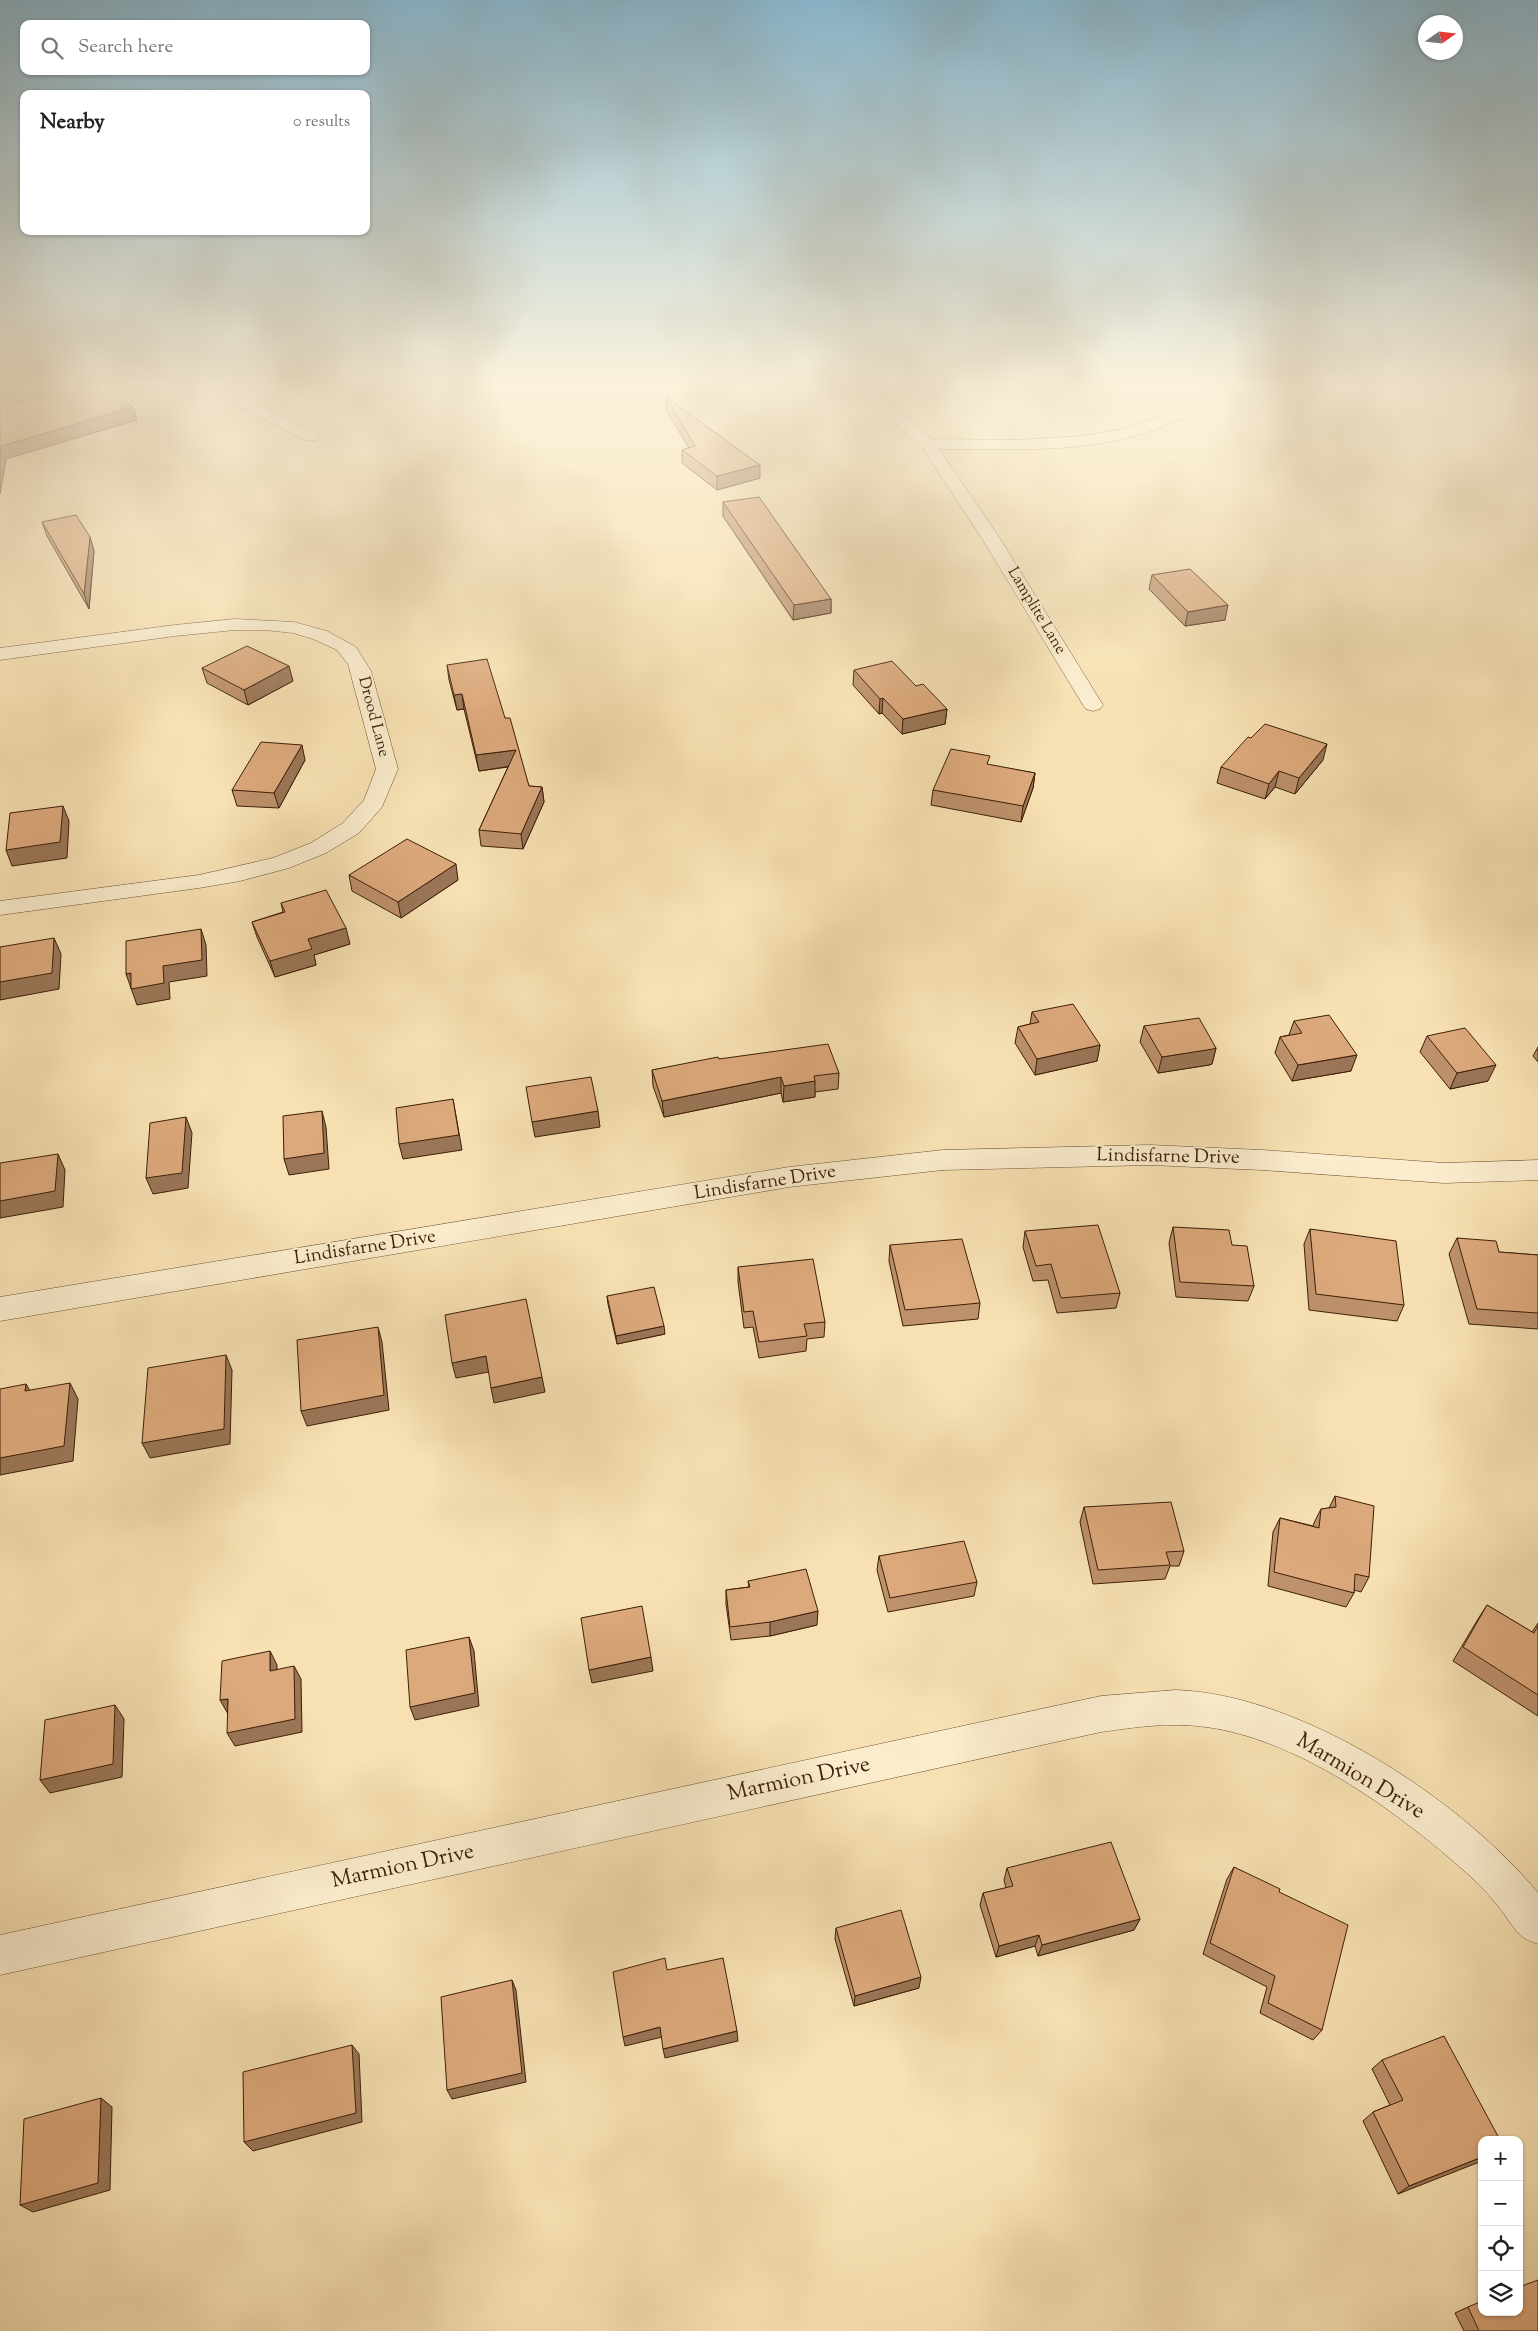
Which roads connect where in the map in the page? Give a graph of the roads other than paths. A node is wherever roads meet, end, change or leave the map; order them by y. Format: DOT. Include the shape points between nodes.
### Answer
graph roads {
  1 [pos="961,494"];
  2 [pos="0,654"];
  3 [pos="1093,704"];
  4 [pos="0,908"];
  5 [pos="1538,1170"];
  6 [pos="0,1309"];
  7 [pos="1538,1924"];
  8 [pos="0,1955"];
  1 -- 3 [label="street, Lamplite Lane"];
  2 -- 4 [label="street, Drood Lane" via="190,628 274,626 317,634 346,647 355,659 387,769 378,796 353,825 298,858 190,883"];
  5 -- 6 [label="street, Lindisfarne Drive" via="1444,1173 1150,1155 933,1161 789,1178"];
  7 -- 8 [label="street, Marmion Drive" via="1496,1875 1458,1840 1395,1793 1356,1769 1286,1733 1221,1712 1172,1706 1101,1714"];
}
